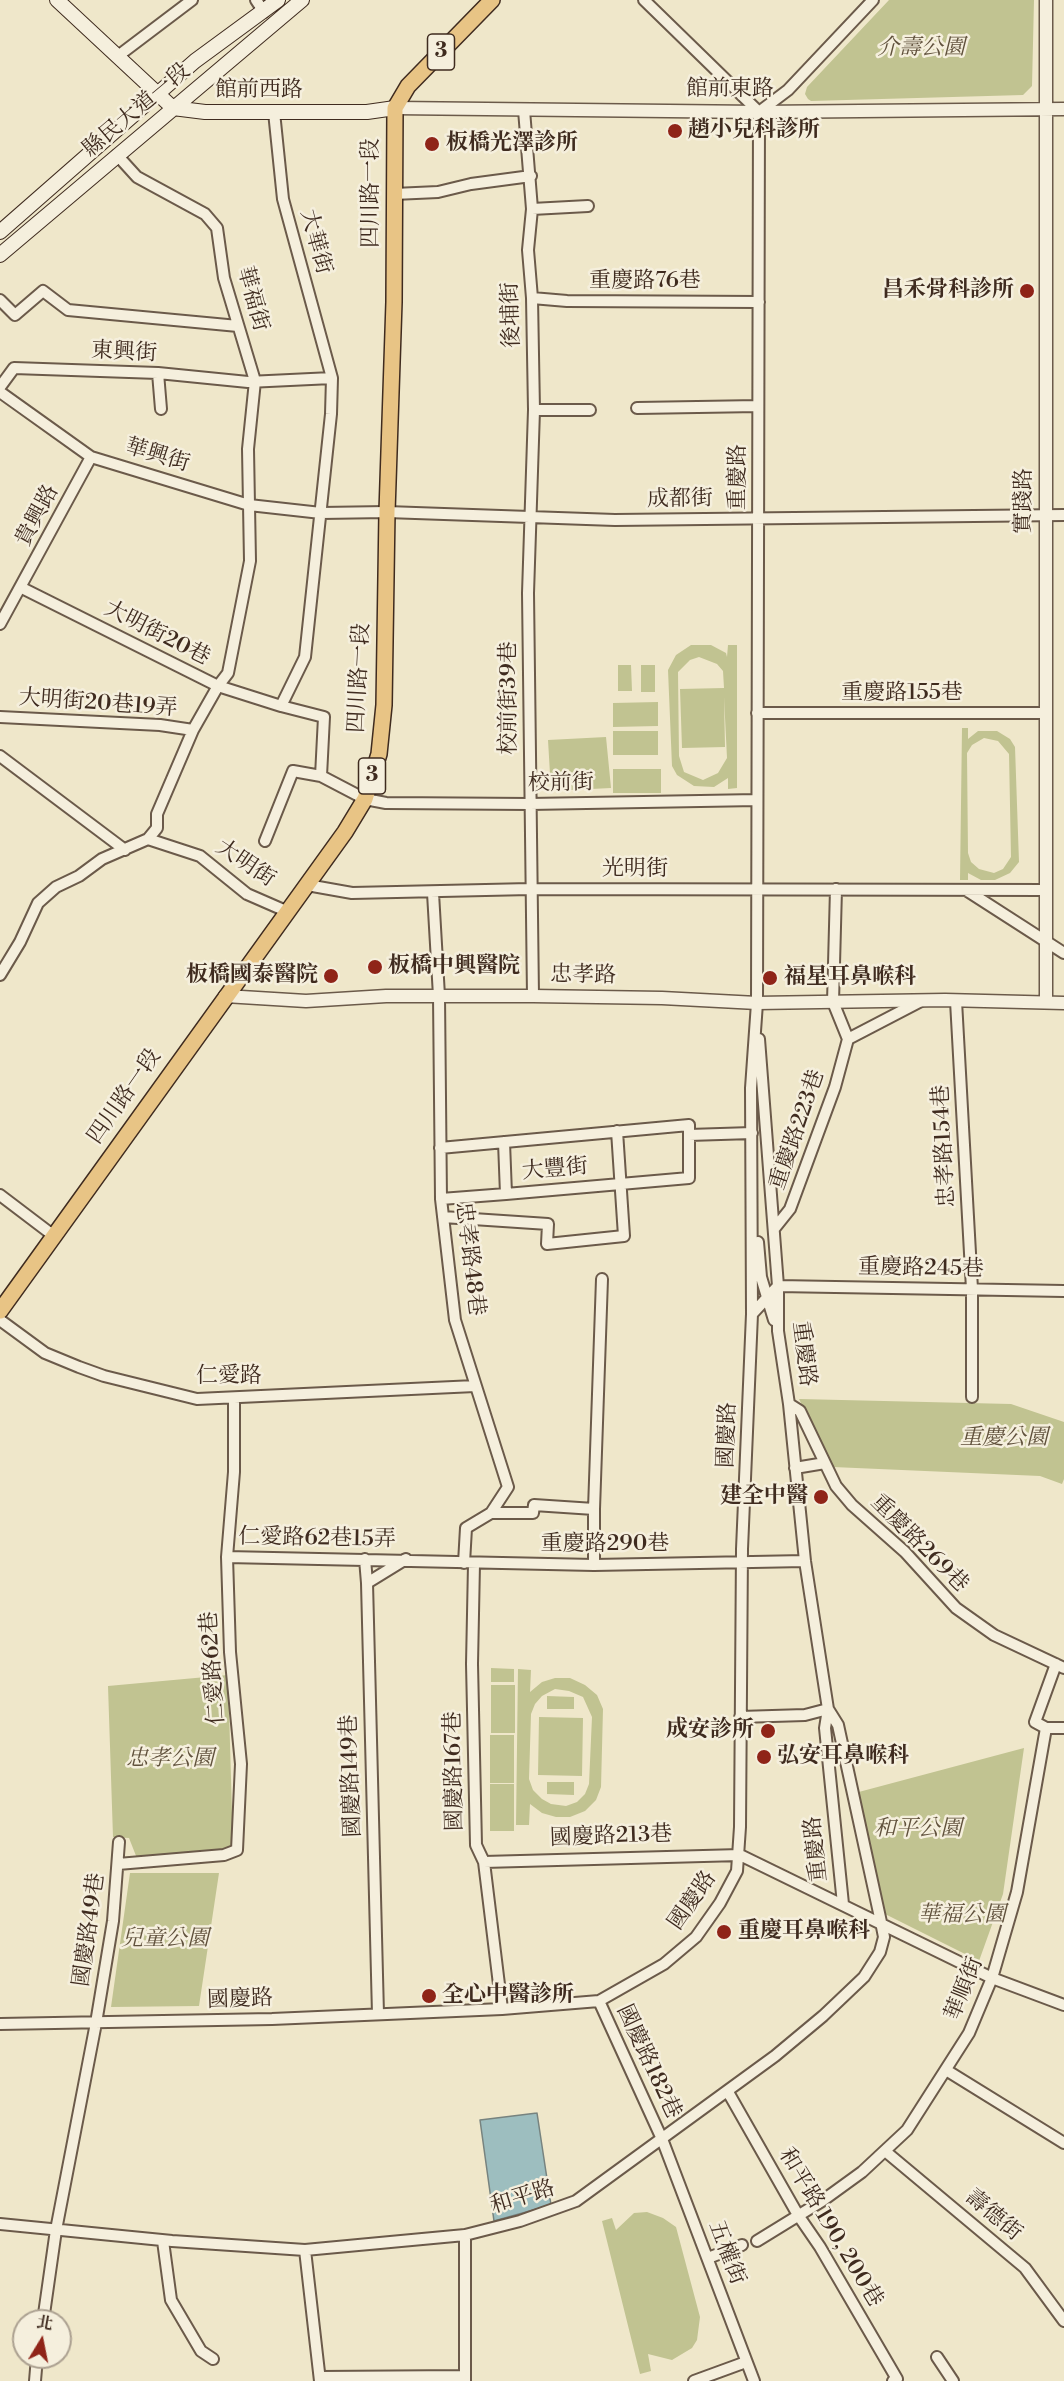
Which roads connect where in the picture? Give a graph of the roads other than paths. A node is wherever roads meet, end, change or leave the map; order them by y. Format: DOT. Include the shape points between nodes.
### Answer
graph roads {
  1 [pos="57,0"];
  2 [pos="192,0"];
  3 [pos="278,0"];
  4 [pos="302,0"];
  5 [pos="492,0"];
  6 [pos="644,0"];
  7 [pos="873,0"];
  8 [pos="1046,0"];
  9 [pos="260,6"];
  10 [pos="118,56"];
  11 [pos="157,94"];
  12 [pos="172,108"];
  13 [pos="395,108"];
  14 [pos="1046,109"];
  15 [pos="1064,109"];
  16 [pos="525,110"];
  17 [pos="274,112"];
  18 [pos="759,112"];
  19 [pos="117,155"];
  20 [pos="531,176"];
  21 [pos="394,194"];
  22 [pos="588,206"];
  23 [pos="532,209"];
  24 [pos="0,232"];
  25 [pos="0,255"];
  26 [pos="532,298"];
  27 [pos="0,300"];
  28 [pos="759,302"];
  29 [pos="238,326"];
  30 [pos="158,373"];
  31 [pos="332,378"];
  32 [pos="255,381"];
  33 [pos="0,387"];
  34 [pos="0,392"];
  35 [pos="758,406"];
  36 [pos="637,408"];
  37 [pos="161,409"];
  38 [pos="534,410"];
  39 [pos="590,410"];
  40 [pos="91,457"];
  41 [pos="249,505"];
  42 [pos="387,512"];
  43 [pos="321,513"];
  44 [pos="1064,515"];
  45 [pos="1046,516"];
  46 [pos="531,519"];
  47 [pos="758,519"];
  48 [pos="22,588"];
  49 [pos="0,624"];
  50 [pos="218,686"];
  51 [pos="281,706"];
  52 [pos="758,713"];
  53 [pos="1046,713"];
  54 [pos="0,717"];
  55 [pos="193,730"];
  56 [pos="0,756"];
  57 [pos="321,776"];
  58 [pos="365,799"];
  59 [pos="757,800"];
  60 [pos="530,804"];
  61 [pos="148,839"];
  62 [pos="265,841"];
  63 [pos="125,850"];
  64 [pos="307,885"];
  65 [pos="530,889"];
  66 [pos="757,889"];
  67 [pos="836,889"];
  68 [pos="964,889"];
  69 [pos="1046,890"];
  70 [pos="433,893"];
  71 [pos="286,911"];
  72 [pos="1046,941"];
  73 [pos="1064,953"];
  74 [pos="0,975"];
  75 [pos="225,996"];
  76 [pos="439,996"];
  77 [pos="533,996"];
  78 [pos="921,1001"];
  79 [pos="956,1001"];
  80 [pos="833,1002"];
  81 [pos="1046,1002"];
  82 [pos="757,1003"];
  83 [pos="1064,1003"];
  84 [pos="848,1038"];
  85 [pos="618,1131"];
  86 [pos="752,1133"];
  87 [pos="689,1134"];
  88 [pos="504,1142"];
  89 [pos="440,1148"];
  90 [pos="622,1184"];
  91 [pos="506,1194"];
  92 [pos="0,1195"];
  93 [pos="441,1199"];
  94 [pos="752,1213"];
  95 [pos="443,1217"];
  96 [pos="774,1229"];
  97 [pos="54,1236"];
  98 [pos="602,1279"];
  99 [pos="778,1286"];
  100 [pos="972,1289"];
  101 [pos="1064,1291"];
  102 [pos="767,1297"];
  103 [pos="0,1311"];
  104 [pos="752,1314"];
  105 [pos="0,1320"];
  106 [pos="778,1331"];
  107 [pos="476,1386"];
  108 [pos="972,1397"];
  109 [pos="234,1399"];
  110 [pos="789,1404"];
  111 [pos="825,1463"];
  112 [pos="795,1468"];
  113 [pos="594,1509"];
  114 [pos="491,1513"];
  115 [pos="227,1557"];
  116 [pos="365,1559"];
  117 [pos="406,1559"];
  118 [pos="805,1561"];
  119 [pos="742,1563"];
  120 [pos="469,1564"];
  121 [pos="594,1565"];
  122 [pos="367,1583"];
  123 [pos="1060,1666"];
  124 [pos="828,1709"];
  125 [pos="740,1718"];
  126 [pos="1046,1728"];
  127 [pos="1064,1728"];
  128 [pos="119,1842"];
  129 [pos="740,1855"];
  130 [pos="484,1862"];
  131 [pos="118,1864"];
  132 [pos="843,1904"];
  133 [pos="881,1922"];
  134 [pos="992,1978"];
  135 [pos="599,2001"];
  136 [pos="1064,2005"];
  137 [pos="502,2010"];
  138 [pos="378,2014"];
  139 [pos="96,2023"];
  140 [pos="0,2024"];
  141 [pos="946,2070"];
  142 [pos="728,2092"];
  143 [pos="662,2139"];
  144 [pos="1064,2143"];
  145 [pos="885,2151"];
  146 [pos="798,2215"];
  147 [pos="0,2224"];
  148 [pos="56,2230"];
  149 [pos="465,2235"];
  150 [pos="163,2241"];
  151 [pos="757,2241"];
  152 [pos="742,2245"];
  153 [pos="305,2250"];
  154 [pos="708,2258"];
  155 [pos="46,2309"];
  156 [pos="1064,2321"];
  157 [pos="937,2357"];
  158 [pos="213,2359"];
  159 [pos="746,2362"];
  160 [pos="465,2378"];
  161 [pos="320,2379"];
  162 [pos="694,2381"];
  163 [pos="754,2381"];
  164 [pos="893,2381"];
  165 [pos="953,2381"];
  1 -- 10 [label="main road"];
  2 -- 10 [label="street"];
  3 -- 9 [label="main road, 縣民大道一段"];
  4 -- 12 [label="main road, 縣民大道一段"];
  5 -- 13 [label="main road, 3" via="408,86"];
  6 -- 18 [label="street"];
  7 -- 18 [label="street" via="788,90"];
  8 -- 14 [label="street, 實踐路"];
  9 -- 11 [label="main road, 縣民大道一段"];
  10 -- 11 [label="main road"];
  11 -- 12 [label="main road"];
  11 -- 24 [label="main road, 縣民大道一段"];
  12 -- 17 [label="main road, 館前西路"];
  12 -- 19 [label="main road, 縣民大道一段"];
  13 -- 16 [label="street, 館前東路"];
  13 -- 17 [label="main road, 館前西路" via="368,112"];
  13 -- 21 [label="main road, 四川路一段 / 3"];
  14 -- 15 [label="street, 館前東路"];
  14 -- 18 [label="street, 館前東路"];
  14 -- 45 [label="street, 實踐路"];
  16 -- 18 [label="street, 館前東路"];
  16 -- 20 [label="street, 後埔街"];
  17 -- 31 [label="street, 大華街" via="283,199"];
  18 -- 28 [label="street, 重慶路"];
  19 -- 25 [label="main road, 縣民大道一段"];
  19 -- 29 [label="street, 華福街" via="137,177 205,214 218,228 224,278"];
  20 -- 21 [label="street" via="471,183 438,192"];
  20 -- 23 [label="street, 後埔街"];
  21 -- 42 [label="main road, 四川路一段 / 3"];
  22 -- 23 [label="street"];
  23 -- 26 [label="street, 後埔街" via="528,250"];
  26 -- 28 [label="street, 重慶路76巷"];
  26 -- 38 [label="street, 後埔街"];
  27 -- 29 [label="street, 東興街" via="15,315 44,291 68,310"];
  28 -- 35 [label="street, 重慶路"];
  29 -- 32 [label="street, 華福街"];
  30 -- 32 [label="street, 東興街"];
  30 -- 33 [label="street, 東興街" via="14,368"];
  30 -- 37 [label="street"];
  31 -- 32 [label="street"];
  31 -- 43 [label="street, 大華街"];
  32 -- 41 [label="street, 華福街" via="248,449"];
  34 -- 40 [label="street, 華興街"];
  35 -- 36 [label="street"];
  35 -- 47 [label="street, 重慶路"];
  38 -- 39 [label="street"];
  38 -- 46 [label="street, 後埔街"];
  40 -- 41 [label="street, 華興街"];
  40 -- 48 [label="street, 貴興路"];
  41 -- 43 [label="street, 華興街"];
  41 -- 50 [label="street, 華福街" via="250,561 228,673"];
  42 -- 43 [label="street"];
  42 -- 46 [label="street, 成都街"];
  42 -- 58 [label="main road, 四川路一段 / 3" via="384,705 378,754"];
  43 -- 51 [label="street, 大華街" via="305,657"];
  44 -- 45 [label="street, 成都街"];
  45 -- 47 [label="street, 成都街"];
  45 -- 53 [label="street, 實踐路"];
  46 -- 47 [label="street, 成都街"];
  46 -- 60 [label="street, 校前街39巷"];
  47 -- 52 [label="street, 重慶路"];
  48 -- 49 [label="street, 貴興路"];
  48 -- 50 [label="street, 大明街20巷"];
  50 -- 51 [label="street"];
  50 -- 55 [label="street, 大明街20巷"];
  51 -- 57 [label="street" via="324,717"];
  52 -- 53 [label="street, 重慶路155巷"];
  52 -- 59 [label="street, 重慶路"];
  53 -- 69 [label="street, 實踐路"];
  54 -- 55 [label="street, 大明街20巷19弄"];
  55 -- 61 [label="street, 大明街20巷" via="157,814 157,828"];
  56 -- 63 [label="street"];
  57 -- 58 [label="street"];
  57 -- 62 [label="street" via="293,771"];
  58 -- 60 [label="street, 校前街" via="386,803"];
  58 -- 64 [label="main road, 四川路一段 / 3"];
  59 -- 60 [label="street, 校前街"];
  59 -- 66 [label="street, 重慶路"];
  60 -- 65 [label="street, 校前街39巷"];
  61 -- 63 [label="street"];
  61 -- 71 [label="street, 大明街" via="200,856 247,894"];
  63 -- 74 [label="street" via="56,887 38,903 21,942"];
  64 -- 70 [label="street, 光明街" via="352,893"];
  64 -- 71 [label="main road, 四川路一段 / 3"];
  65 -- 66 [label="street, 光明街"];
  65 -- 70 [label="street, 光明街"];
  65 -- 77 [label="street, 校前街39巷"];
  66 -- 67 [label="street, 光明街"];
  66 -- 82 [label="street, 重慶路"];
  67 -- 68 [label="street, 光明街"];
  67 -- 80 [label="street"];
  68 -- 69 [label="street, 光明街"];
  68 -- 72 [label="street"];
  69 -- 72 [label="street, 實踐路"];
  70 -- 76 [label="street, 忠孝路48巷"];
  71 -- 75 [label="main road, 四川路一段 / 3"];
  72 -- 73 [label="street"];
  72 -- 81 [label="street, 實踐路"];
  75 -- 76 [label="street, 忠孝路" via="306,1002"];
  75 -- 97 [label="main road, 四川路一段 / 3"];
  76 -- 77 [label="street, 忠孝路"];
  76 -- 89 [label="street, 忠孝路48巷"];
  77 -- 82 [label="street, 忠孝路"];
  78 -- 79 [label="street, 忠孝路"];
  78 -- 80 [label="street, 忠孝路"];
  78 -- 84 [label="street"];
  79 -- 81 [label="street, 忠孝路"];
  79 -- 100 [label="street, 忠孝路154巷"];
  80 -- 82 [label="street, 忠孝路"];
  80 -- 84 [label="street"];
  81 -- 83 [label="street, 忠孝路"];
  82 -- 86 [label="street, 重慶路"];
  82 -- 96 [label="street, 重慶路"];
  84 -- 96 [label="street, 重慶路223巷" via="835,1087 790,1209"];
  85 -- 87 [label="street, 大豐街" via="689,1125"];
  85 -- 88 [label="street, 大豐街"];
  85 -- 90 [label="street, 大豐街"];
  86 -- 87 [label="street, 大豐街"];
  86 -- 94 [label="street, 重慶路"];
  87 -- 90 [label="street, 大豐街" via="689,1178"];
  88 -- 89 [label="street, 大豐街"];
  88 -- 91 [label="street, 大豐街"];
  89 -- 93 [label="street, 忠孝路48巷"];
  90 -- 91 [label="street, 大豐街"];
  90 -- 95 [label="street, 大豐街" via="624,1236 547,1244 548,1224"];
  91 -- 93 [label="street"];
  92 -- 97 [label="street"];
  93 -- 95 [label="street, 忠孝路48巷"];
  94 -- 102 [label="street"];
  94 -- 104 [label="street, 國慶路"];
  95 -- 107 [label="street, 忠孝路48巷" via="455,1320"];
  96 -- 99 [label="street, 重慶路"];
  97 -- 103 [label="main road, 四川路一段 / 3"];
  98 -- 113 [label="street"];
  99 -- 100 [label="street, 重慶路245巷"];
  99 -- 102 [label="street"];
  99 -- 106 [label="street, 重慶路"];
  100 -- 101 [label="street, 重慶路245巷"];
  100 -- 108 [label="street, 忠孝路154巷"];
  102 -- 104 [label="street"];
  102 -- 106 [label="street"];
  104 -- 119 [label="street, 國慶路"];
  105 -- 109 [label="street, 仁愛路" via="45,1353 104,1377 197,1399"];
  106 -- 110 [label="street, 重慶路"];
  107 -- 109 [label="street, 仁愛路"];
  107 -- 114 [label="street, 忠孝路48巷" via="508,1487"];
  109 -- 115 [label="street, 仁愛路62巷" via="234,1472"];
  110 -- 111 [label="street, 重慶路269巷" via="800,1411"];
  110 -- 112 [label="street, 重慶路"];
  111 -- 112 [label="street"];
  111 -- 123 [label="street, 重慶路269巷" via="836,1486 852,1505 905,1552 956,1608 972,1621"];
  112 -- 118 [label="street, 重慶路"];
  113 -- 114 [label="street" via="534,1505 533,1514"];
  113 -- 121 [label="street"];
  114 -- 120 [label="street, 國慶路167巷" via="466,1528"];
  115 -- 116 [label="street, 仁愛路62巷15弄"];
  115 -- 131 [label="street, 仁愛路62巷" via="230,1652 241,1764 237,1850 224,1856"];
  116 -- 117 [label="street, 仁愛路62巷15弄"];
  116 -- 122 [label="street, 國慶路149巷"];
  117 -- 120 [label="street, 重慶路290巷"];
  117 -- 122 [label="street"];
  118 -- 119 [label="street, 重慶路290巷"];
  118 -- 124 [label="street, 重慶路"];
  119 -- 121 [label="street, 重慶路290巷"];
  119 -- 125 [label="street, 國慶路"];
  120 -- 121 [label="street, 重慶路290巷"];
  120 -- 130 [label="street, 國慶路167巷" via="476,1845"];
  122 -- 138 [label="street, 國慶路149巷"];
  123 -- 126 [label="street" via="1035,1722"];
  124 -- 125 [label="street" via="805,1715"];
  124 -- 132 [label="street, 重慶路" via="825,1728"];
  124 -- 133 [label="street, 重慶路" via="838,1725"];
  125 -- 129 [label="street, 國慶路"];
  126 -- 127 [label="street"];
  126 -- 134 [label="street, 華順街" via="1017,1892"];
  128 -- 131 [label="street, 國慶路49巷"];
  129 -- 130 [label="street, 國慶路213巷"];
  129 -- 132 [label="street"];
  129 -- 135 [label="street, 國慶路" via="737,1871 696,1938 664,1965"];
  130 -- 137 [label="street, 國慶路167巷"];
  131 -- 139 [label="street, 國慶路49巷"];
  132 -- 133 [label="street, 重慶路"];
  133 -- 134 [label="street"];
  133 -- 142 [label="street, 和平路" via="883,1945 864,1977 823,2016"];
  134 -- 136 [label="street"];
  134 -- 141 [label="street, 華順街" via="969,2033"];
  135 -- 137 [label="street, 國慶路"];
  135 -- 143 [label="street, 國慶路182巷"];
  137 -- 138 [label="street, 國慶路"];
  138 -- 139 [label="street, 國慶路"];
  139 -- 140 [label="street, 國慶路"];
  139 -- 148 [label="street"];
  141 -- 144 [label="street"];
  141 -- 145 [label="street, 華順街" via="907,2130"];
  142 -- 143 [label="street, 和平路"];
  142 -- 146 [label="street, 和平路 190, 200巷"];
  143 -- 149 [label="street, 和平路" via="576,2201"];
  143 -- 154 [label="street, 五權街"];
  145 -- 146 [label="street, 華順街" via="862,2172"];
  145 -- 156 [label="street, 壽德街" via="1025,2268"];
  146 -- 151 [label="street, 華順街"];
  146 -- 164 [label="street, 和平路 190, 200巷" via="897,2379"];
  147 -- 148 [label="street, 和平路"];
  148 -- 150 [label="street, 和平路"];
  148 -- 155 [label="street"];
  149 -- 153 [label="street, 和平路"];
  149 -- 160 [label="street"];
  150 -- 153 [label="street, 和平路"];
  150 -- 158 [label="street" via="171,2300 201,2351"];
  152 -- 154 [label="street"];
  153 -- 161 [label="street"];
  154 -- 159 [label="street, 五權街"];
  157 -- 165 [label="street"];
  159 -- 162 [label="street"];
  159 -- 163 [label="street, 五權街"];
  160 -- 161 [label="street"];
}
